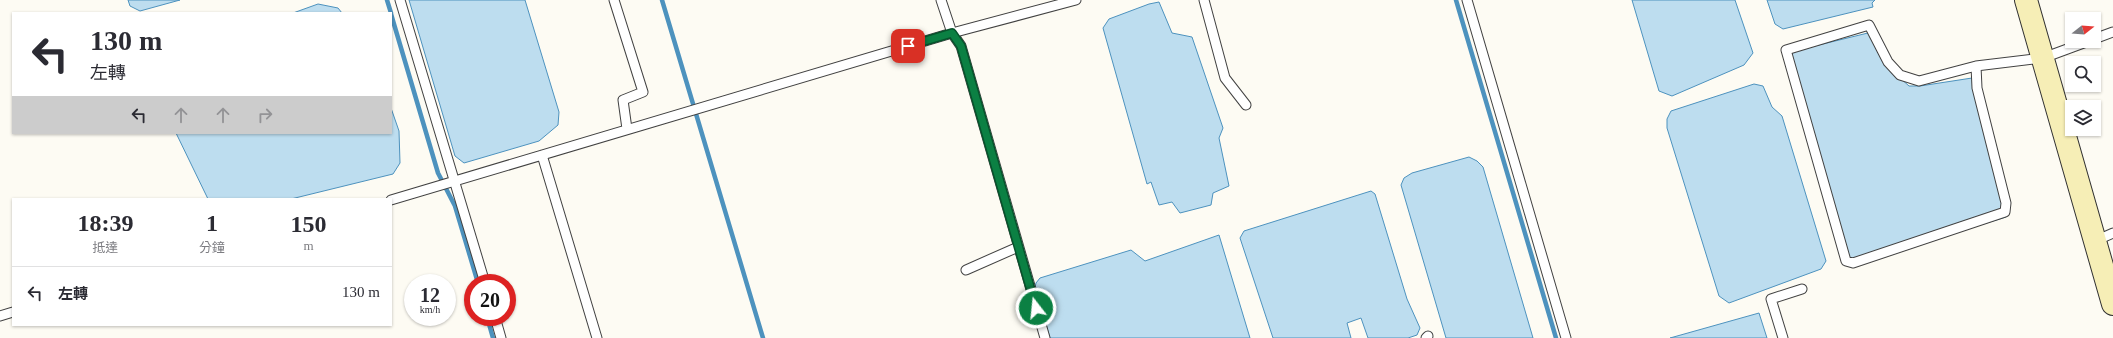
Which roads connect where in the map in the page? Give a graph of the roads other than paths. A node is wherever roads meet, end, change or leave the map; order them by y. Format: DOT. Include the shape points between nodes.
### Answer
graph roads {
  1 [pos="400,0"];
  2 [pos="614,0"];
  3 [pos="941,0"];
  4 [pos="1076,0"];
  5 [pos="1204,0"];
  6 [pos="1468,0"];
  7 [pos="2026,0"];
  8 [pos="2113,32"];
  9 [pos="952,33"];
  10 [pos="2101,36"];
  11 [pos="2070,48"];
  12 [pos="2043,58"];
  13 [pos="1976,66"];
  14 [pos="1246,105"];
  15 [pos="627,130"];
  16 [pos="542,155"];
  17 [pos="455,180"];
  18 [pos="392,200"];
  19 [pos="2104,237"];
  20 [pos="1018,247"];
  21 [pos="966,270"];
  22 [pos="482,274"];
  23 [pos="1802,289"];
  24 [pos="2113,304"];
  25 [pos="12,312"];
  26 [pos="0,316"];
  27 [pos="498,326"];
  28 [pos="501,338"];
  29 [pos="597,338"];
  30 [pos="1045,338"];
  31 [pos="1566,338"];
  32 [pos="1783,338"];
  1 -- 17 [label="lane"];
  2 -- 15 [label="lane" via="643,92 623,100"];
  3 -- 9 [label="lane"];
  4 -- 9 [label="lane"];
  5 -- 14 [label="lane" via="1225,78"];
  6 -- 31 [label="lane"];
  7 -- 12 [label="street"];
  8 -- 10 [label="lane"];
  9 -- 15 [label="lane"];
  9 -- 20 [label="lane" via="961,46"];
  11 -- 12 [label="lane"];
  12 -- 13 [label="lane"];
  12 -- 19 [label="street"];
  13 -- 13 [label="lane" via="1919,81 1900,75 1888,62 1869,25 1786,50 1846,261 1852,263 2005,212 2006,203 1977,88"];
  15 -- 16 [label="lane"];
  16 -- 17 [label="lane"];
  16 -- 29 [label="lane"];
  17 -- 18 [label="lane"];
  17 -- 22 [label="lane"];
  19 -- 24 [label="street"];
  20 -- 21 [label="lane"];
  20 -- 30 [label="lane"];
  23 -- 32 [label="lane" via="1771,299"];
  25 -- 26 [label="lane"];
  27 -- 28 [label="lane"];
}
